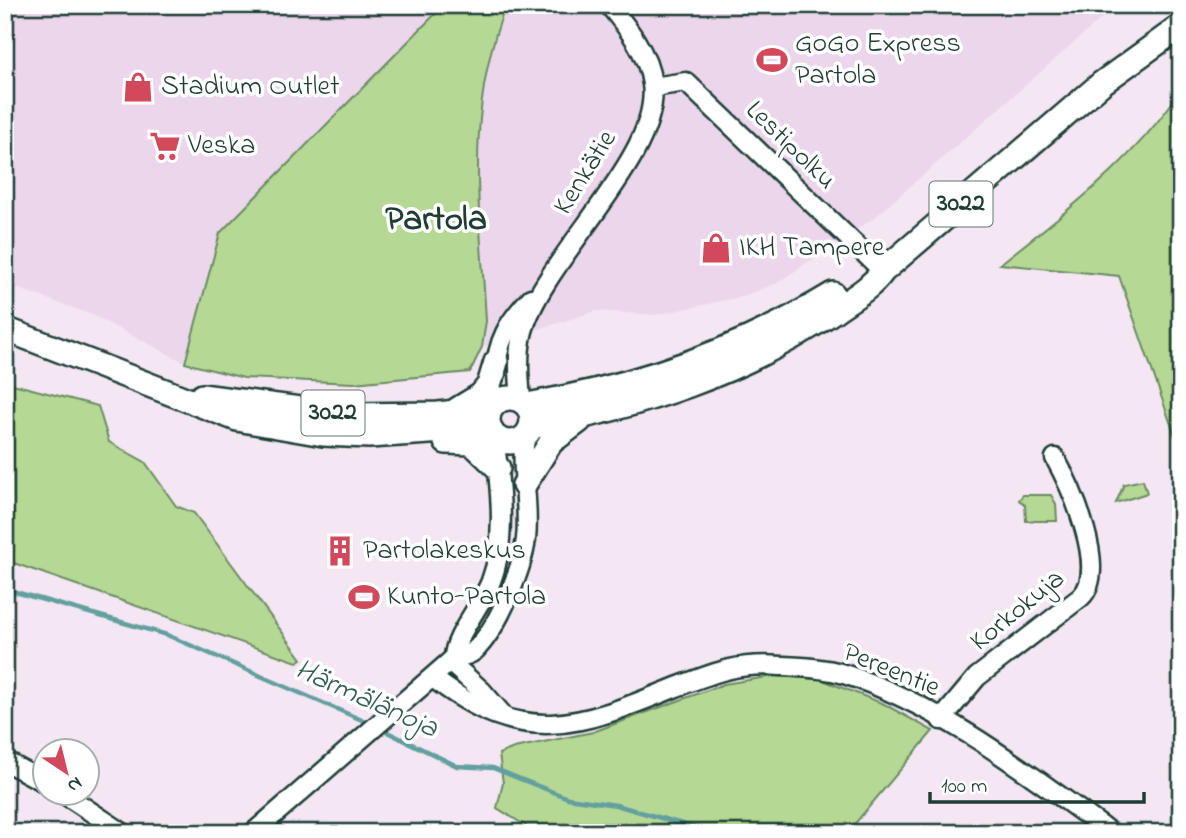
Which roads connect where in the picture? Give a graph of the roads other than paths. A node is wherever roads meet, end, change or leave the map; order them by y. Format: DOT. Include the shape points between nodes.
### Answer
graph roads {
  1 [pos="609,5"];
  2 [pos="1181,9"];
  3 [pos="1181,26"];
  4 [pos="1106,80"];
  5 [pos="653,87"];
  6 [pos="883,271"];
  7 [pos="541,288"];
  8 [pos="5,329"];
  9 [pos="496,362"];
  10 [pos="175,393"];
  11 [pos="456,410"];
  12 [pos="525,410"];
  13 [pos="584,417"];
  14 [pos="492,418"];
  15 [pos="407,434"];
  16 [pos="1055,458"];
  17 [pos="498,468"];
  18 [pos="524,485"];
  19 [pos="452,660"];
  20 [pos="433,678"];
  21 [pos="503,716"];
  22 [pos="941,720"];
  23 [pos="5,761"];
  24 [pos="32,775"];
  25 [pos="81,806"];
  26 [pos="123,833"];
  27 [pos="253,833"];
  28 [pos="1111,833"];
  1 -- 5 [label="street" via="645,55"];
  2 -- 4 [label="main road, 3022"];
  3 -- 4 [label="main road"];
  4 -- 6 [label="main road, 3022"];
  5 -- 6 [label="street, Lestipolku" via="686,82"];
  5 -- 7 [label="street, Kenkätie" via="635,152"];
  6 -- 12 [label="main road, 3022" via="862,276 761,334 696,361 624,384 614,378 540,392"];
  6 -- 13 [label="main road, 3022" via="872,286 761,356 664,394"];
  7 -- 9 [label="street, Kenkätie" via="505,330"];
  7 -- 12 [label="street, Kenkätie" via="522,334"];
  8 -- 10 [label="main road, 3022"];
  9 -- 11 [label="main road" via="481,395"];
  9 -- 14 [label="street, Kenkätie"];
  10 -- 11 [label="main road, 3022" via="346,415"];
  10 -- 15 [label="main road, 3022" via="237,419 279,428 323,434"];
  11 -- 14 [label="main road, 3022"];
  12 -- 13 [label="main road, 3022"];
  12 -- 14 [label="main road" via="508,397"];
  12 -- 14 [label="main road" via="505,441"];
  12 -- 18 [label="street, Kenkätie"];
  13 -- 18 [label="main road" via="551,442"];
  14 -- 15 [label="main road, 3022"];
  14 -- 17 [label="street, Kenkätie"];
  15 -- 17 [label="main road" via="422,443 472,443"];
  16 -- 22 [label="street, Korkokuja" via="1075,501 1093,570 1091,584 1081,597 977,677"];
  17 -- 19 [label="street, Kenkätie" via="496,566"];
  18 -- 19 [label="street, Kenkätie" via="527,537 507,597 478,648"];
  19 -- 20 [label="street"];
  19 -- 21 [label="street"];
  20 -- 21 [label="street, Pereentie" via="462,699"];
  20 -- 27 [label="street"];
  21 -- 22 [label="street, Pereentie" via="533,726 564,725 737,665 779,665 842,673"];
  22 -- 28 [label="street, Pereentie"];
  23 -- 24 [label="street"];
  25 -- 26 [label="street"];
}
